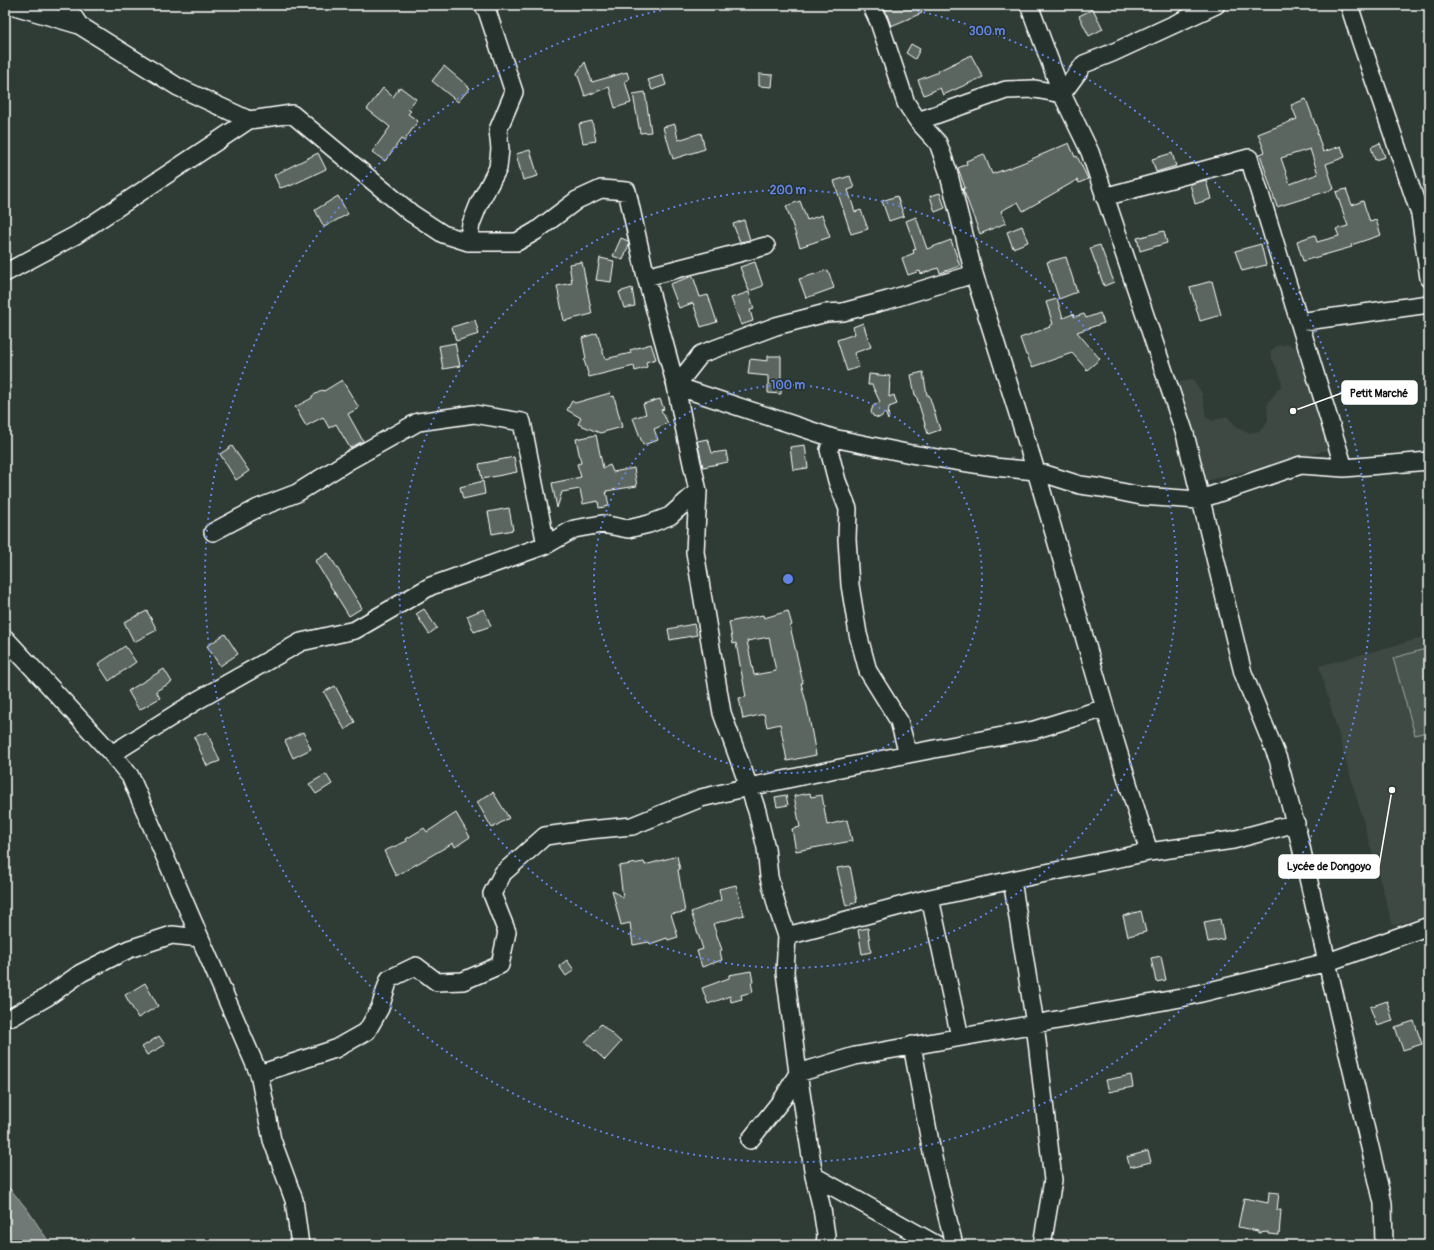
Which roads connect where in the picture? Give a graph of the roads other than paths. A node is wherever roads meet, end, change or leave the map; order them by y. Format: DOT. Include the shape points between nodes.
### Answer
graph roads {
  1 [pos="11,5"];
  2 [pos="66,5"];
  3 [pos="483,5"];
  4 [pos="871,5"];
  5 [pos="1029,5"];
  6 [pos="1216,5"];
  7 [pos="1350,5"];
  8 [pos="79,25"];
  9 [pos="1062,94"];
  10 [pos="249,120"];
  11 [pos="918,121"];
  12 [pos="1104,197"];
  13 [pos="468,242"];
  14 [pos="766,246"];
  15 [pos="5,274"];
  16 [pos="974,274"];
  17 [pos="646,277"];
  18 [pos="1429,278"];
  19 [pos="1429,304"];
  20 [pos="1299,322"];
  21 [pos="676,386"];
  22 [pos="833,438"];
  23 [pos="1429,462"];
  24 [pos="1344,468"];
  25 [pos="1036,471"];
  26 [pos="698,491"];
  27 [pos="1201,499"];
  28 [pos="213,532"];
  29 [pos="546,545"];
  30 [pos="5,638"];
  31 [pos="1105,708"];
  32 [pos="112,754"];
  33 [pos="908,754"];
  34 [pos="749,787"];
  35 [pos="1296,823"];
  36 [pos="1149,852"];
  37 [pos="1012,880"];
  38 [pos="930,898"];
  39 [pos="1429,926"];
  40 [pos="787,936"];
  41 [pos="200,938"];
  42 [pos="1328,962"];
  43 [pos="12,1017"];
  44 [pos="1035,1024"];
  45 [pos="960,1037"];
  46 [pos="912,1046"];
  47 [pos="798,1073"];
  48 [pos="259,1074"];
  49 [pos="750,1140"];
  50 [pos="814,1176"];
  51 [pos="300,1245"];
  52 [pos="825,1245"];
  53 [pos="937,1245"];
  54 [pos="954,1245"];
  55 [pos="1042,1245"];
  56 [pos="1384,1245"];
  1 -- 8 [label="street"];
  2 -- 8 [label="street"];
  3 -- 13 [label="street" via="514,92 498,130 498,168 479,204 471,224"];
  4 -- 11 [label="street" via="906,103"];
  5 -- 9 [label="street"];
  6 -- 9 [label="street" via="1084,64"];
  7 -- 18 [label="street" via="1420,214"];
  8 -- 10 [label="street" via="178,87"];
  9 -- 11 [label="street" via="1035,89 1006,90"];
  9 -- 12 [label="street" via="1090,152"];
  10 -- 13 [label="street" via="292,114 411,213 442,234"];
  10 -- 15 [label="street" via="76,235"];
  11 -- 16 [label="street" via="938,143 948,171"];
  12 -- 20 [label="street" via="1249,158"];
  12 -- 27 [label="street" via="1185,434"];
  13 -- 17 [label="street" via="517,242 577,200 601,189 627,191"];
  14 -- 17 [label="street"];
  16 -- 21 [label="street" via="843,312 826,313 776,326 701,354"];
  16 -- 25 [label="street"];
  17 -- 21 [label="street"];
  19 -- 20 [label="street"];
  20 -- 24 [label="street"];
  21 -- 22 [label="street"];
  21 -- 26 [label="street"];
  22 -- 25 [label="street" via="912,454"];
  22 -- 33 [label="street" via="829,450 848,509 850,586 858,634 868,671 899,721"];
  23 -- 24 [label="street"];
  24 -- 27 [label="street" via="1301,465"];
  25 -- 27 [label="street" via="1080,485 1141,496"];
  25 -- 31 [label="street"];
  26 -- 29 [label="street" via="670,516 649,524 628,529 602,524 574,529"];
  26 -- 34 [label="street" via="695,552 712,656 722,713"];
  27 -- 35 [label="street" via="1243,673 1278,759"];
  28 -- 29 [label="street" via="258,508 297,493 418,422 474,414 522,422"];
  29 -- 32 [label="street" via="431,586 354,630 301,642 198,700"];
  30 -- 32 [label="street"];
  31 -- 33 [label="street" via="1034,730"];
  31 -- 36 [label="street"];
  32 -- 41 [label="street" via="130,776"];
  33 -- 34 [label="street"];
  34 -- 40 [label="street" via="766,848 769,877"];
  34 -- 48 [label="street" via="701,798 632,826 545,836 503,873 492,894 507,932 500,965 463,981 437,982 416,966 389,979 380,1008 367,1031 335,1049"];
  35 -- 36 [label="street" via="1233,840"];
  35 -- 42 [label="street"];
  36 -- 37 [label="street"];
  37 -- 38 [label="street"];
  37 -- 44 [label="street"];
  38 -- 40 [label="street"];
  38 -- 45 [label="street"];
  39 -- 42 [label="street"];
  40 -- 47 [label="street" via="785,972"];
  41 -- 43 [label="street" via="172,935 129,949 81,973"];
  41 -- 48 [label="street"];
  42 -- 44 [label="street" via="1181,998"];
  42 -- 56 [label="street" via="1383,1203"];
  44 -- 45 [label="street"];
  44 -- 55 [label="street" via="1053,1180"];
  45 -- 46 [label="street"];
  46 -- 47 [label="street" via="855,1056"];
  46 -- 54 [label="street" via="933,1158"];
  47 -- 49 [label="street" via="784,1097"];
  47 -- 50 [label="street"];
  48 -- 51 [label="street" via="272,1140 294,1200"];
  50 -- 52 [label="street" via="824,1222"];
  50 -- 53 [label="street"];
}
